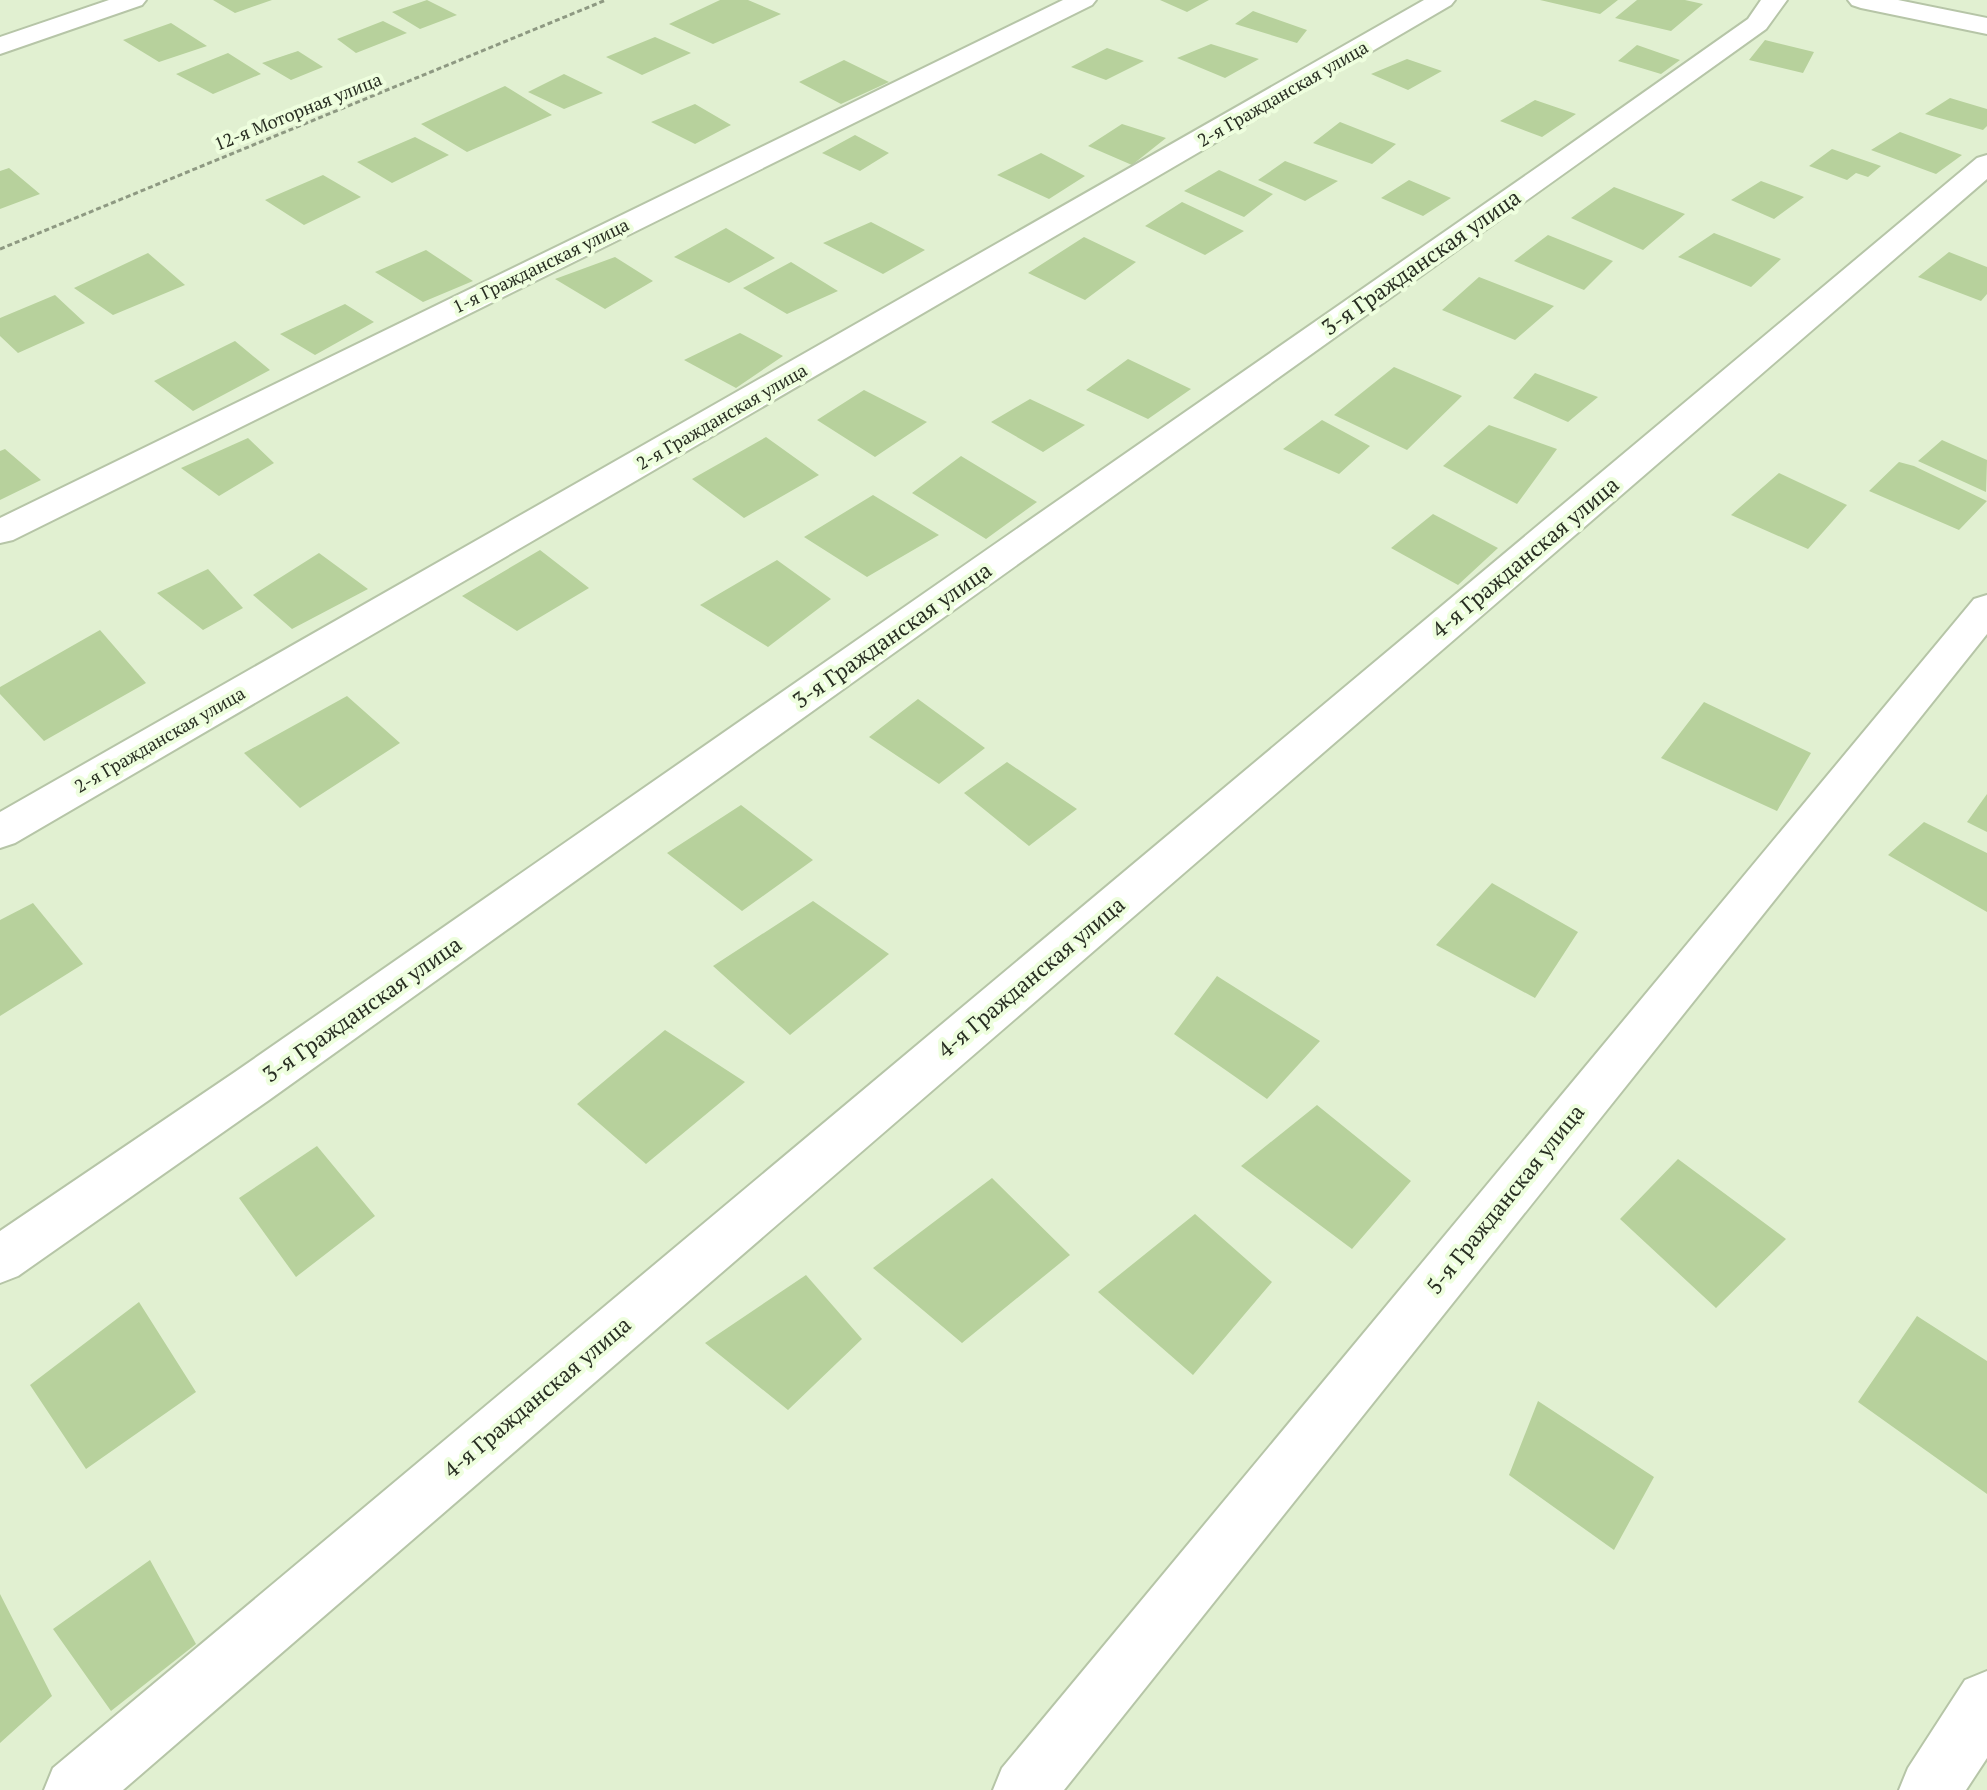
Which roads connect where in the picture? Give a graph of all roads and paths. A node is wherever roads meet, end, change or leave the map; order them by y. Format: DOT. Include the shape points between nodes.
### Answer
graph roads {
  1 [pos="133,0"];
  2 [pos="606,0"];
  3 [pos="1083,0"];
  4 [pos="1442,0"];
  5 [pos="1774,0"];
  6 [pos="1861,0"];
  7 [pos="1987,26"];
  8 [pos="0,46"];
  9 [pos="1987,164"];
  10 [pos="0,249"];
  11 [pos="0,532"];
  12 [pos="1987,608"];
  13 [pos="0,832"];
  14 [pos="0,1260"];
  15 [pos="1987,1702"];
  16 [pos="75,1790"];
  17 [pos="1024,1790"];
  18 [pos="1930,1790"];
  1 -- 8 [label="street"];
  2 -- 10 [label="path, 12-я Моторная улица"];
  3 -- 11 [label="street, 1-я Гражданская улица"];
  4 -- 13 [label="street, 2-я Гражданская улица"];
  5 -- 14 [label="street, 3-я Гражданская улица" via="1757,24 1593,141"];
  6 -- 7 [label="street"];
  9 -- 16 [label="street, 4-я Гражданская улица"];
  12 -- 17 [label="street, 5-я Гражданская улица"];
  15 -- 18 [label="street"];
}
